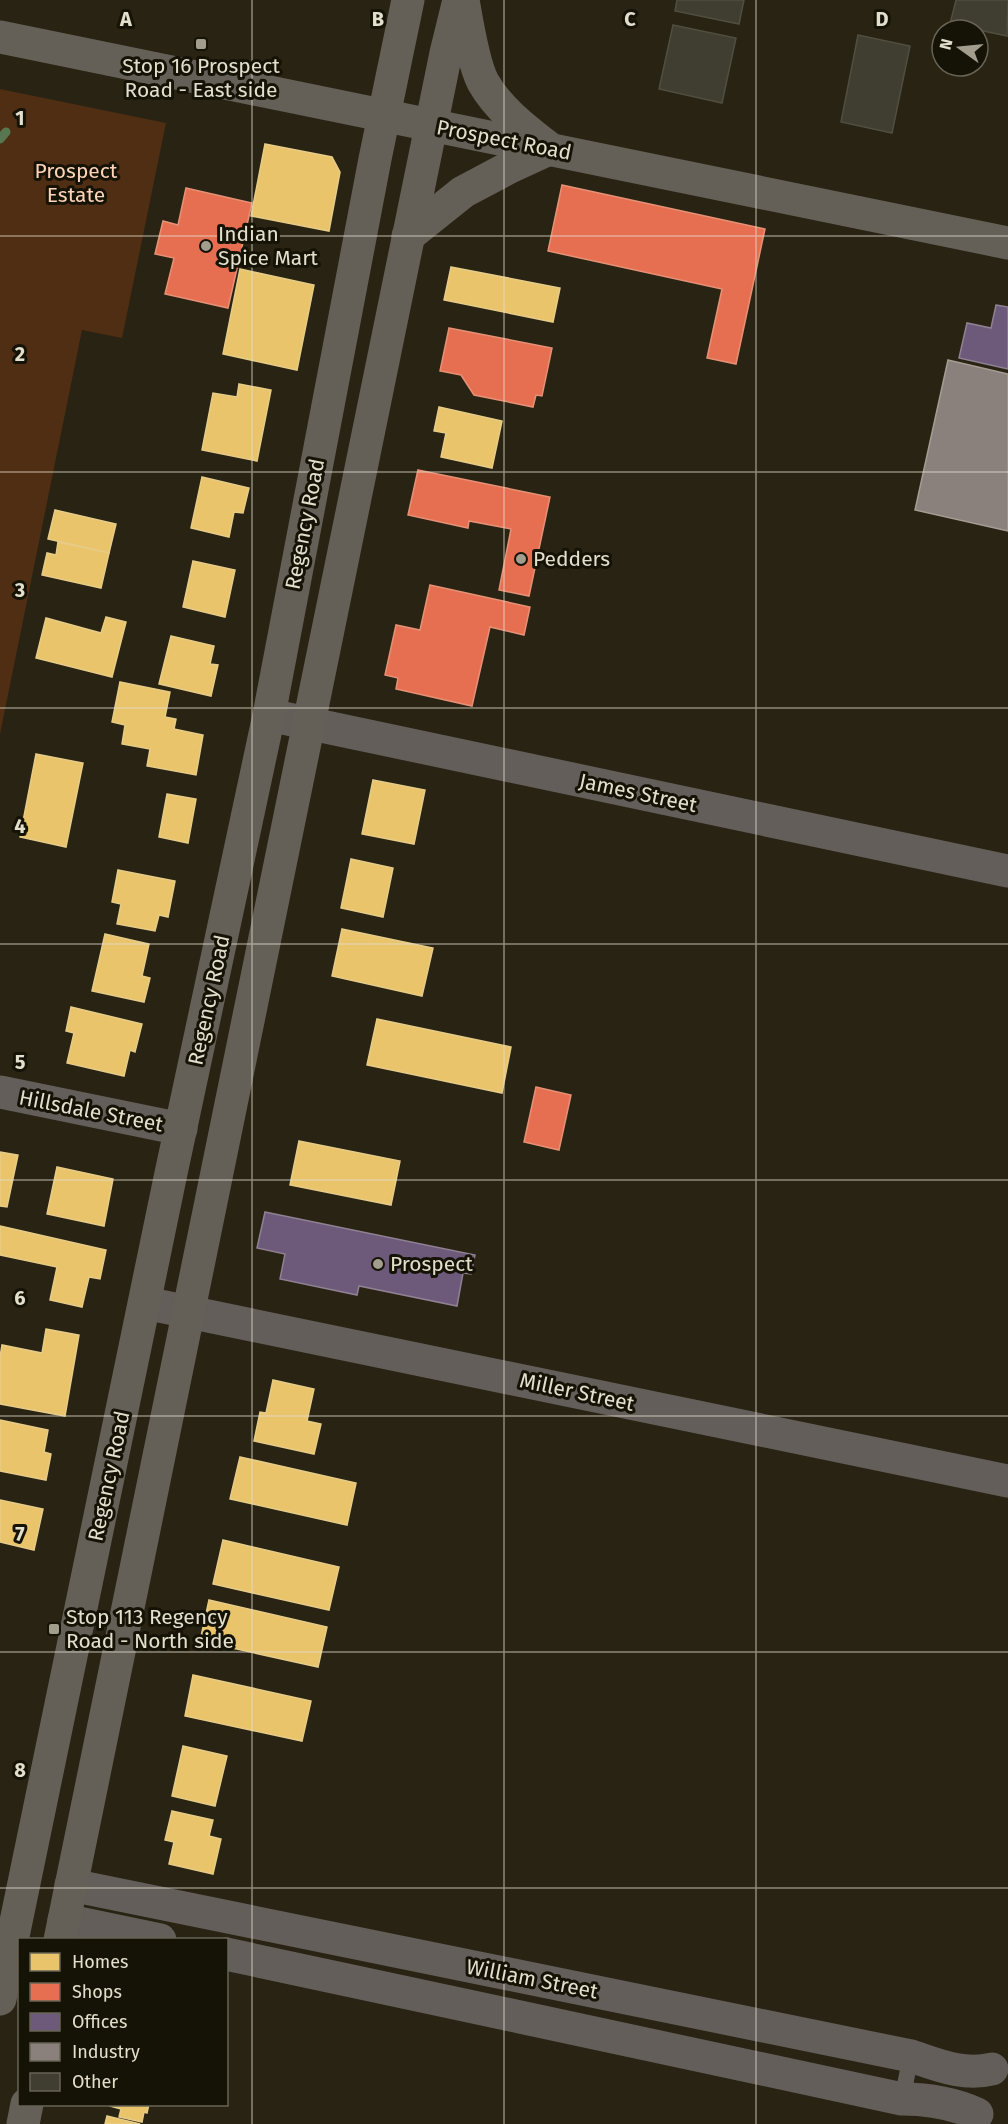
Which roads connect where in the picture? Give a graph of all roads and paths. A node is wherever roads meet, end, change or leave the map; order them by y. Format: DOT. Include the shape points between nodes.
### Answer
graph roads {
  1 [pos="408,0"];
  2 [pos="461,0"];
  3 [pos="0,36"];
  4 [pos="384,115"];
  5 [pos="431,126"];
  6 [pos="549,149"];
  7 [pos="408,236"];
  8 [pos="1008,243"];
  9 [pos="268,715"];
  10 [pos="308,724"];
  11 [pos="1008,871"];
  12 [pos="0,1092"];
  13 [pos="181,1129"];
  14 [pos="145,1303"];
  15 [pos="188,1312"];
  16 [pos="1008,1481"];
  17 [pos="71,1886"];
  18 [pos="141,1921"];
  19 [pos="261,1924"];
  20 [pos="62,1930"];
  21 [pos="240,1957"];
  22 [pos="0,1999"];
  23 [pos="911,2056"];
  24 [pos="1000,2066"];
  25 [pos="903,2099"];
  26 [pos="27,2106"];
  27 [pos="980,2119"];
  28 [pos="23,2124"];
  1 -- 4 [label="main road, Regency Road"];
  2 -- 5 [label="main road, Regency Road"];
  2 -- 6 [label="main road" via="483,81 522,127"];
  3 -- 4 [label="main road, Prospect Road"];
  4 -- 5 [label="main road, Prospect Road"];
  4 -- 9 [label="main road, Regency Road"];
  5 -- 6 [label="main road, Prospect Road"];
  5 -- 7 [label="main road, Regency Road"];
  6 -- 7 [label="main road" via="463,192"];
  6 -- 8 [label="main road, Prospect Road"];
  7 -- 10 [label="main road, Regency Road"];
  9 -- 10 [label="street, James Street"];
  9 -- 13 [label="main road, Regency Road"];
  10 -- 11 [label="street, James Street"];
  10 -- 15 [label="main road, Regency Road"];
  12 -- 13 [label="street, Hillsdale Street"];
  13 -- 14 [label="main road, Regency Road"];
  14 -- 15 [label="street, Miller Street"];
  14 -- 22 [label="main road, Regency Road"];
  15 -- 16 [label="street, Miller Street"];
  15 -- 17 [label="main road, Regency Road"];
  17 -- 18 [label="street, William Street"];
  17 -- 20 [label="main road, Regency Road"];
  18 -- 19 [label="street, William Street"];
  18 -- 20 [label="street, William Street"];
  19 -- 21 [label="lane"];
  19 -- 23 [label="street, William Street"];
  21 -- 25 [label="street, William Street"];
  23 -- 24 [label="street, William Street" via="952,2070 976,2073"];
  23 -- 25 [label="lane"];
  24 -- 27 [label="street" via="977,2089 975,2105"];
  25 -- 27 [label="street, William Street" via="926,2099 962,2107"];
  26 -- 28 [label="main road"];
}
